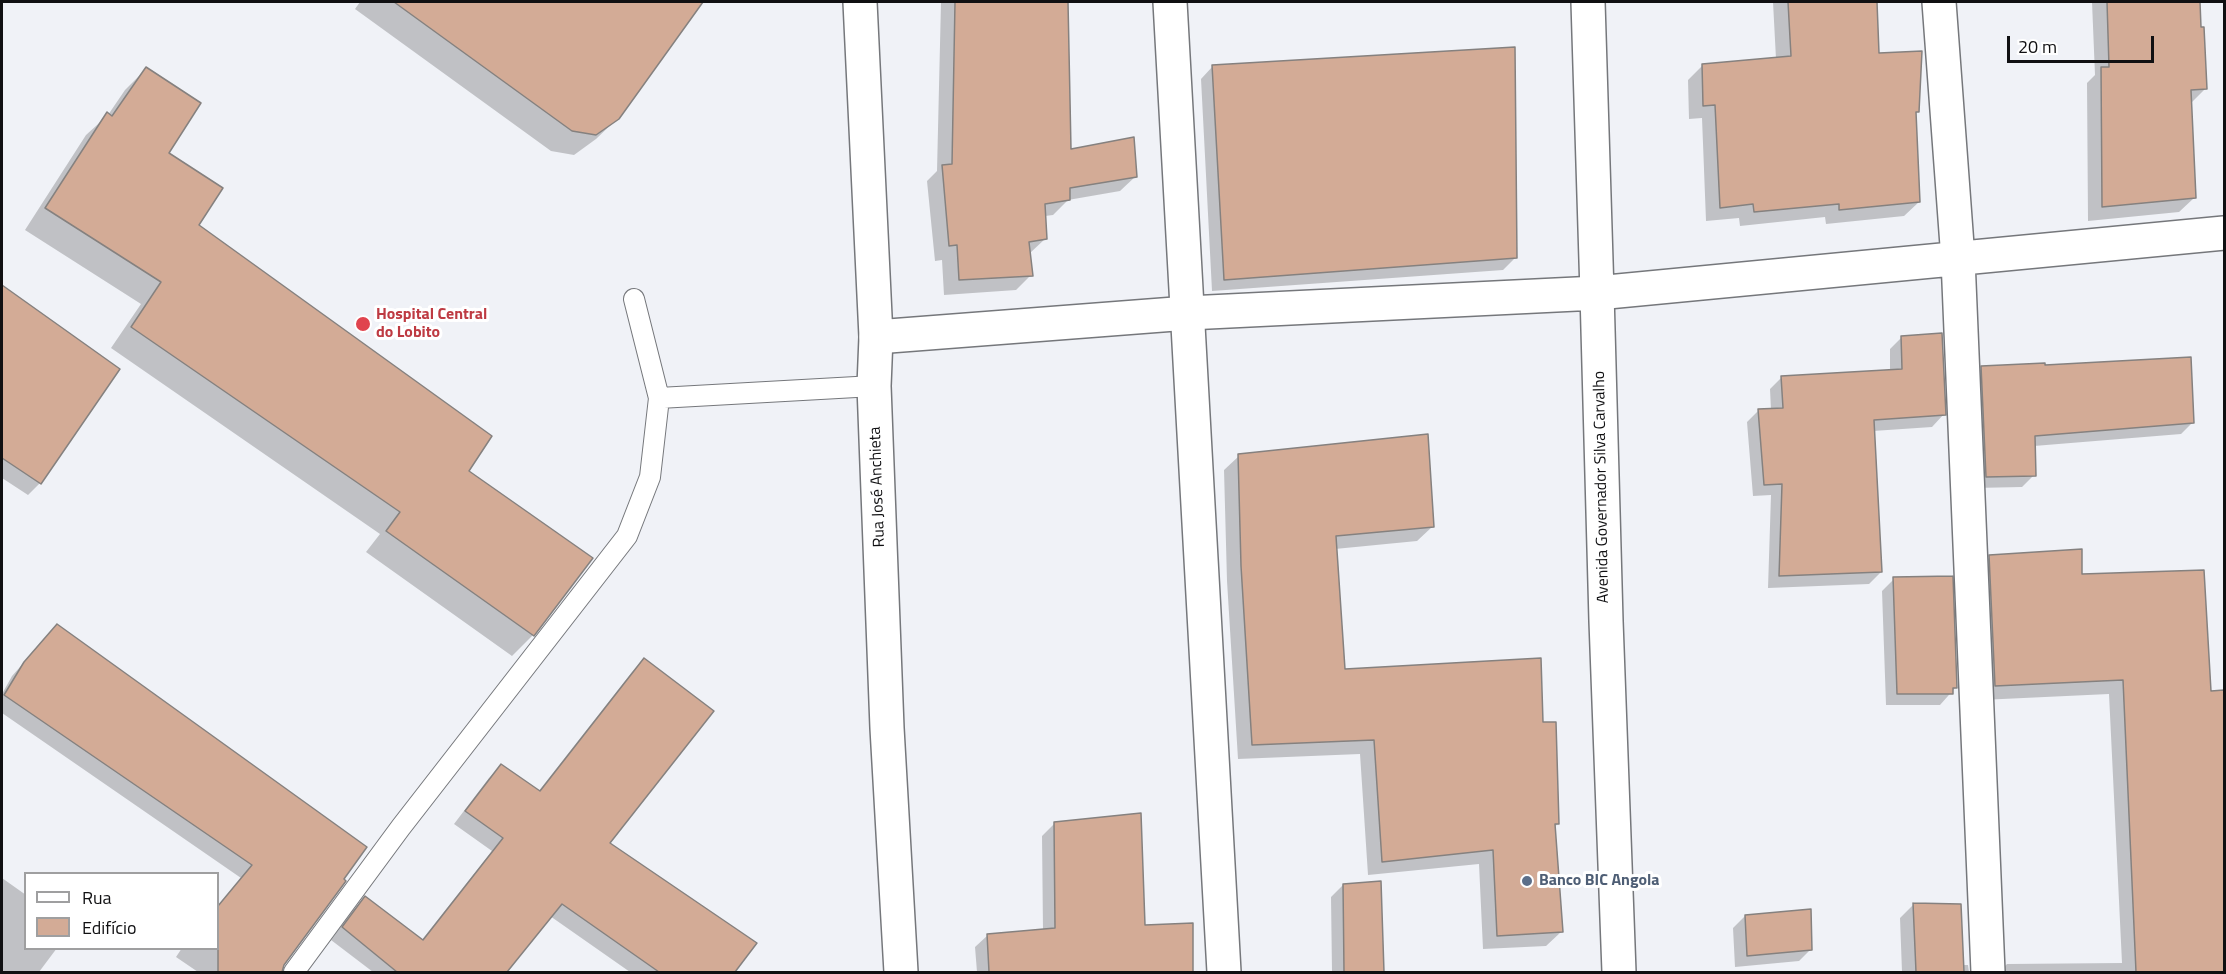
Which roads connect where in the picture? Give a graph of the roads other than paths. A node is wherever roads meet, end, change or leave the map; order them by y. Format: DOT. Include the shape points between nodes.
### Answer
graph roads {
  1 [pos="860,2"];
  2 [pos="1170,2"];
  3 [pos="1588,2"];
  4 [pos="1939,2"];
  5 [pos="2224,233"];
  6 [pos="1958,259"];
  7 [pos="1597,293"];
  8 [pos="634,299"];
  9 [pos="1188,313"];
  10 [pos="876,337"];
  11 [pos="873,386"];
  12 [pos="659,398"];
  13 [pos="294,972"];
  14 [pos="901,972"];
  15 [pos="1224,972"];
  16 [pos="1618,972"];
  17 [pos="1988,972"];
  1 -- 10 [label="street, Rua José Anchieta"];
  2 -- 9 [label="street"];
  3 -- 7 [label="street, Avenida Governador Silva Carvalho"];
  4 -- 6 [label="street"];
  5 -- 6 [label="street"];
  6 -- 7 [label="street"];
  6 -- 17 [label="street"];
  7 -- 9 [label="street"];
  7 -- 16 [label="street, Avenida Governador Silva Carvalho"];
  8 -- 12 [label="lane"];
  9 -- 10 [label="street"];
  9 -- 15 [label="street"];
  10 -- 11 [label="street, Rua José Anchieta"];
  11 -- 12 [label="lane"];
  11 -- 14 [label="street, Rua José Anchieta"];
  12 -- 13 [label="lane" via="650,477 627,536"];
}
